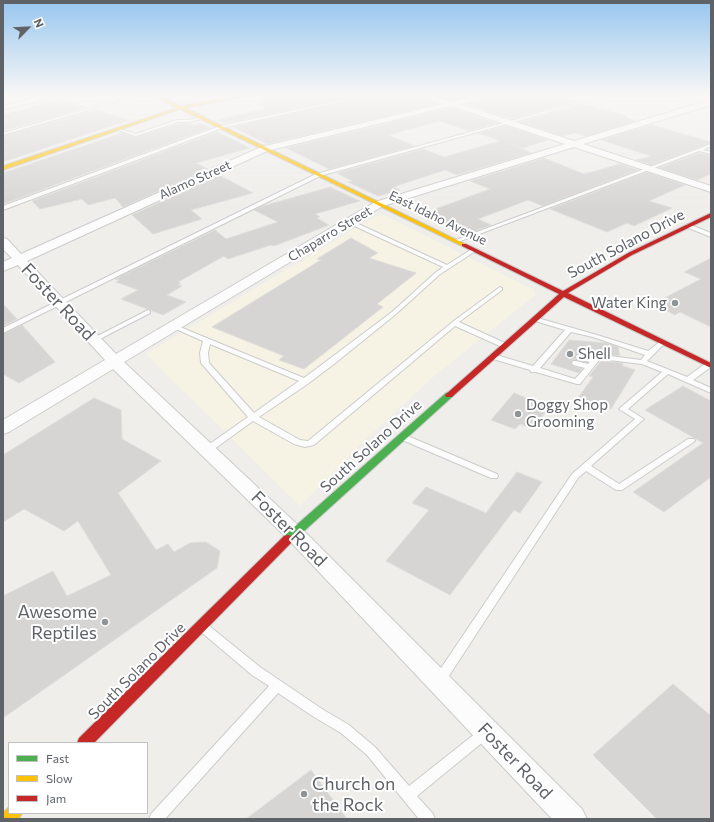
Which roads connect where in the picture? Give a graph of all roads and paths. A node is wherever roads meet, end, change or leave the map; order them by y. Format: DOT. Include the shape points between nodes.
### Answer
graph roads {
  1 [pos="104,133"];
  2 [pos="131,133"];
  3 [pos="141,133"];
  4 [pos="204,133"];
  5 [pos="233,133"];
  6 [pos="329,133"];
  7 [pos="468,133"];
  8 [pos="543,133"];
  9 [pos="608,133"];
  10 [pos="574,144"];
  11 [pos="711,145"];
  12 [pos="264,149"];
  13 [pos="699,150"];
  14 [pos="711,153"];
  15 [pos="3,168"];
  16 [pos="649,169"];
  17 [pos="318,175"];
  18 [pos="711,189"];
  19 [pos="379,204"];
  20 [pos="3,208"];
  21 [pos="711,215"];
  22 [pos="350,222"];
  23 [pos="688,226"];
  24 [pos="703,232"];
  25 [pos="711,235"];
  26 [pos="711,239"];
  27 [pos="456,241"];
  28 [pos="3,242"];
  29 [pos="474,250"];
  30 [pos="11,263"];
  31 [pos="447,267"];
  32 [pos="500,289"];
  33 [pos="564,293"];
  34 [pos="59,303"];
  35 [pos="148,312"];
  36 [pos="534,320"];
  37 [pos="455,323"];
  38 [pos="173,326"];
  39 [pos="569,330"];
  40 [pos="3,331"];
  41 [pos="94,340"];
  42 [pos="207,340"];
  43 [pos="663,342"];
  44 [pos="505,345"];
  45 [pos="649,354"];
  46 [pos="493,356"];
  47 [pos="597,357"];
  48 [pos="114,361"];
  49 [pos="643,362"];
  50 [pos="710,366"];
  51 [pos="589,367"];
  52 [pos="534,370"];
  53 [pos="667,371"];
  54 [pos="688,380"];
  55 [pos="306,381"];
  56 [pos="711,391"];
  57 [pos="254,418"];
  58 [pos="3,428"];
  59 [pos="403,437"];
  60 [pos="691,440"];
  61 [pos="208,450"];
  62 [pos="586,467"];
  63 [pos="494,476"];
  64 [pos="294,533"];
  65 [pos="202,626"];
  66 [pos="438,682"];
  67 [pos="278,685"];
  68 [pos="487,731"];
  69 [pos="85,742"];
  70 [pos="408,795"];
  71 [pos="156,819"];
  72 [pos="428,819"];
  73 [pos="572,819"];
  1 -- 15 [label="street"];
  2 -- 3 [label="lane"];
  4 -- 20 [label="lane"];
  5 -- 12 [label="street, East Idaho Avenue"];
  6 -- 12 [label="street, Alamo Street"];
  7 -- 17 [label="lane"];
  8 -- 10 [label="street"];
  9 -- 10 [label="street, Chaparro Street"];
  10 -- 16 [label="street"];
  10 -- 19 [label="street, Chaparro Street"];
  11 -- 13 [label="lane"];
  12 -- 17 [label="street, East Idaho Avenue"];
  12 -- 30 [label="street, Alamo Street"];
  13 -- 14 [label="lane"];
  13 -- 16 [label="lane"];
  16 -- 18 [label="street"];
  16 -- 27 [label="lane"];
  17 -- 19 [label="street, East Idaho Avenue"];
  17 -- 34 [label="lane"];
  19 -- 22 [label="street, Chaparro Street"];
  19 -- 27 [label="street, East Idaho Avenue"];
  21 -- 23 [label="street, South Solano Drive"];
  22 -- 31 [label="lane"];
  22 -- 38 [label="street, Chaparro Street"];
  23 -- 24 [label="lane"];
  23 -- 33 [label="street, South Solano Drive" via="630,254"];
  24 -- 25 [label="lane"];
  24 -- 26 [label="lane"];
  27 -- 29 [label="street, East Idaho Avenue"];
  28 -- 30 [label="street, Foster Road"];
  29 -- 31 [label="lane"];
  29 -- 33 [label="street, East Idaho Avenue"];
  30 -- 34 [label="street, Foster Road"];
  31 -- 55 [label="lane" via="394,313"];
  32 -- 37 [label="lane"];
  33 -- 36 [label="street, South Solano Drive"];
  33 -- 43 [label="street, East Idaho Avenue"];
  34 -- 40 [label="lane"];
  34 -- 41 [label="street, Foster Road"];
  35 -- 41 [label="lane"];
  36 -- 39 [label="lane"];
  36 -- 44 [label="street, South Solano Drive"];
  37 -- 44 [label="lane"];
  37 -- 57 [label="lane" via="311,443 297,442"];
  38 -- 42 [label="lane"];
  38 -- 48 [label="street, Chaparro Street"];
  39 -- 45 [label="lane"];
  39 -- 52 [label="lane" via="554,353"];
  41 -- 48 [label="street, Foster Road"];
  42 -- 55 [label="lane"];
  42 -- 57 [label="lane" via="205,364"];
  43 -- 45 [label="lane"];
  43 -- 50 [label="street, East Idaho Avenue"];
  44 -- 46 [label="street, South Solano Drive"];
  45 -- 49 [label="lane"];
  46 -- 52 [label="lane"];
  46 -- 59 [label="street, South Solano Drive"];
  47 -- 49 [label="lane"];
  47 -- 51 [label="lane"];
  47 -- 51 [label="lane" via="578,360"];
  48 -- 58 [label="street, Chaparro Street"];
  48 -- 61 [label="street, Foster Road"];
  49 -- 53 [label="lane"];
  50 -- 54 [label="lane"];
  51 -- 52 [label="lane" via="577,382"];
  53 -- 54 [label="lane"];
  53 -- 62 [label="lane" via="623,409 640,419"];
  54 -- 56 [label="lane"];
  55 -- 57 [label="lane"];
  57 -- 61 [label="lane"];
  59 -- 63 [label="lane"];
  59 -- 64 [label="street, South Solano Drive"];
  60 -- 62 [label="lane" via="619,488"];
  61 -- 64 [label="street, Foster Road"];
  62 -- 66 [label="lane" via="576,476"];
  64 -- 65 [label="street, South Solano Drive"];
  64 -- 66 [label="street, Foster Road"];
  65 -- 67 [label="lane" via="256,671"];
  65 -- 69 [label="street, South Solano Drive"];
  66 -- 68 [label="street, Foster Road"];
  67 -- 70 [label="lane" via="345,729 371,751"];
  67 -- 71 [label="lane"];
  68 -- 70 [label="lane"];
  68 -- 73 [label="street, Foster Road"];
  70 -- 72 [label="lane"];
}
